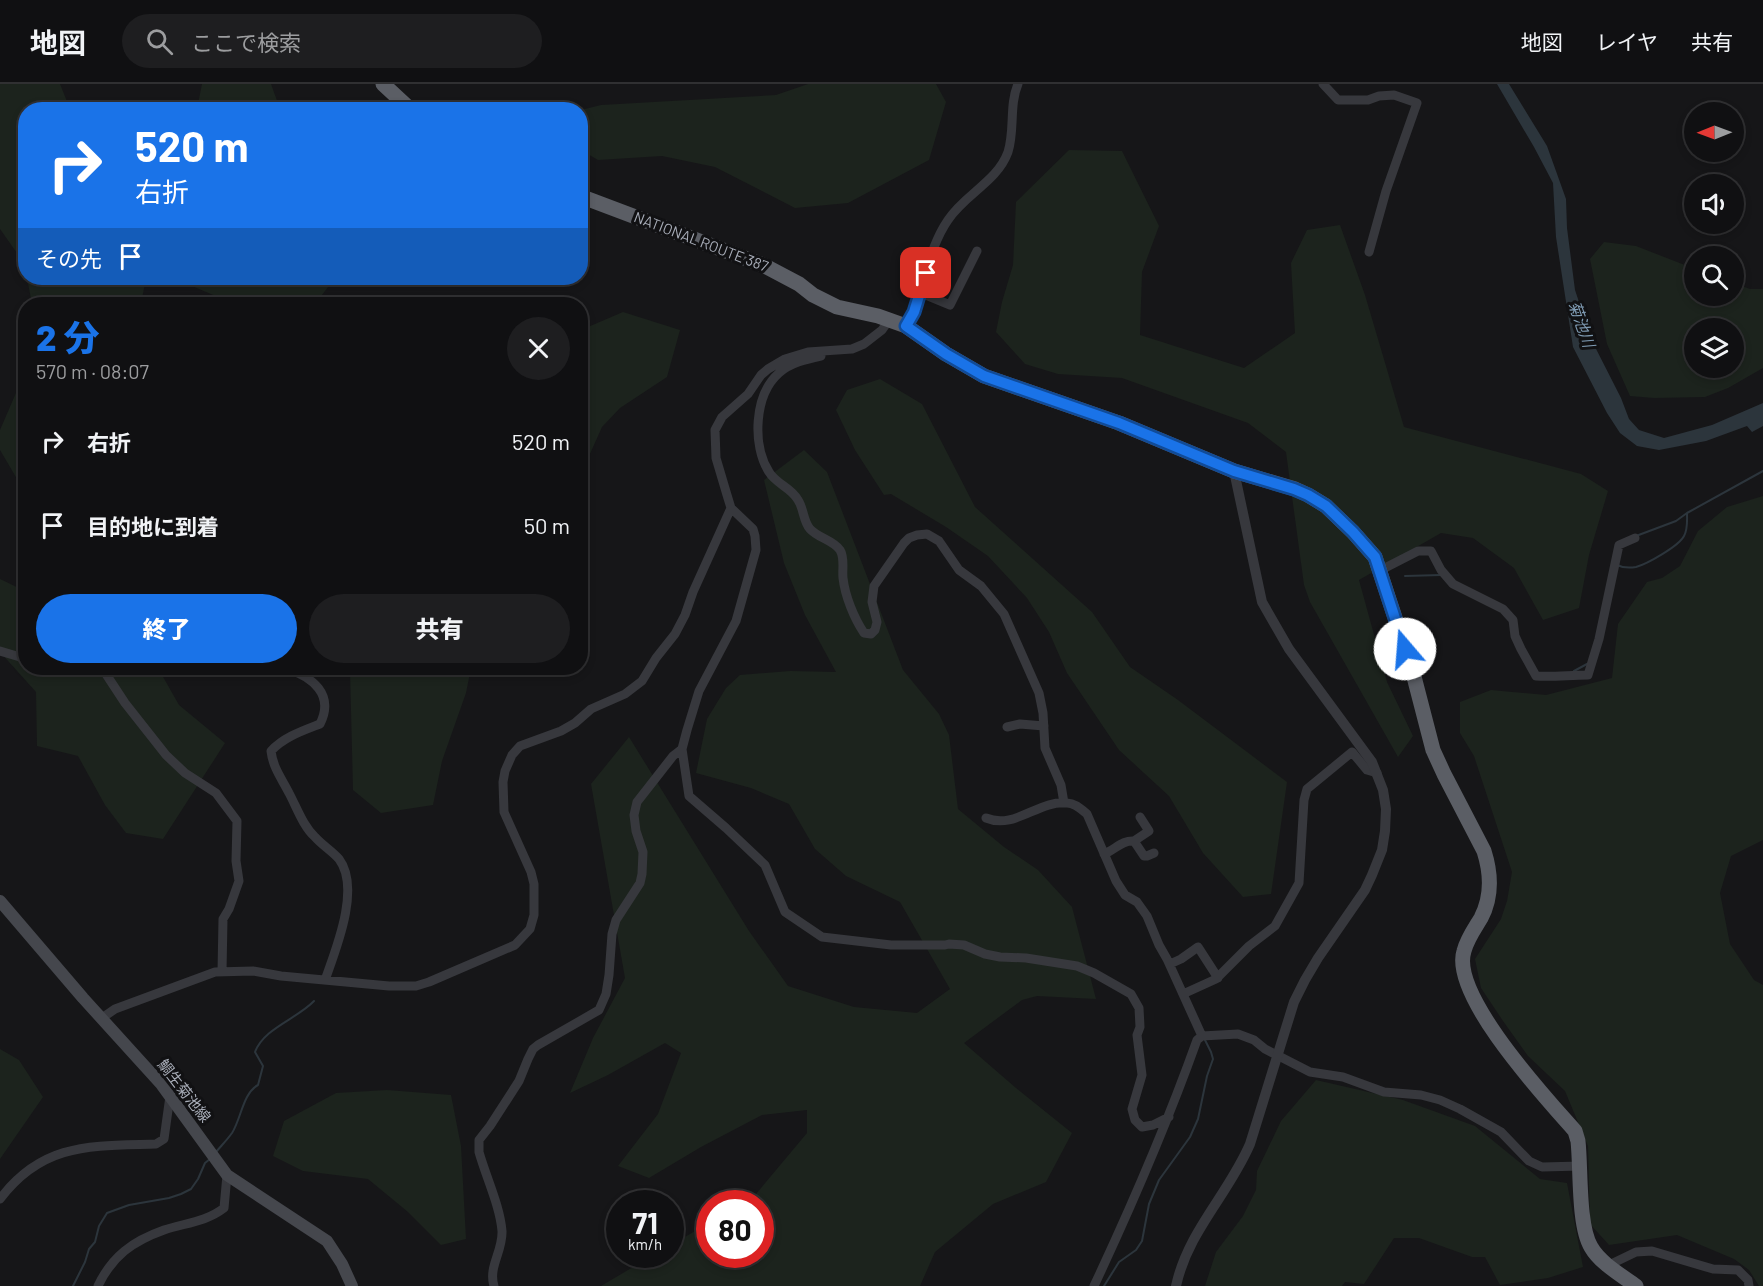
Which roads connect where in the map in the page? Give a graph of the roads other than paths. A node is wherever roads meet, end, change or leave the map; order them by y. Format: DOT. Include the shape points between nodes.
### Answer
graph roads {
  1 [pos="383,84"];
  2 [pos="1018,84"];
  3 [pos="1323,84"];
  4 [pos="402,102"];
  5 [pos="588,199"];
  6 [pos="977,251"];
  7 [pos="1369,252"];
  8 [pos="921,293"];
  9 [pos="889,320"];
  10 [pos="906,326"];
  11 [pos="824,352"];
  12 [pos="1234,471"];
  13 [pos="731,508"];
  14 [pos="1635,538"];
  15 [pos="1379,571"];
  16 [pos="0,651"];
  17 [pos="18,656"];
  18 [pos="106,675"];
  19 [pos="302,675"];
  20 [pos="1044,726"];
  21 [pos="1007,727"];
  22 [pos="682,749"];
  23 [pos="1377,773"];
  24 [pos="1064,803"];
  25 [pos="986,818"];
  26 [pos="1140,818"];
  27 [pos="1134,841"];
  28 [pos="1154,853"];
  29 [pos="1104,854"];
  30 [pos="0,901"];
  31 [pos="1170,964"];
  32 [pos="222,972"];
  33 [pos="1218,978"];
  34 [pos="325,980"];
  35 [pos="1183,994"];
  36 [pos="102,1018"];
  37 [pos="1202,1036"];
  38 [pos="1277,1055"];
  39 [pos="170,1096"];
  40 [pos="1169,1117"];
  41 [pos="1581,1166"];
  42 [pos="228,1175"];
  43 [pos="0,1199"];
  44 [pos="1609,1265"];
  45 [pos="98,1286"];
  46 [pos="352,1286"];
  47 [pos="494,1286"];
  48 [pos="1094,1286"];
  49 [pos="1176,1286"];
  50 [pos="1636,1286"];
  51 [pos="1749,1286"];
  1 -- 4 [label="highway"];
  2 -- 8 [label="street" via="1007,153 985,185 948,219 930,258"];
  3 -- 7 [label="street" via="1338,100 1394,95 1417,103"];
  5 -- 9 [label="highway, NATIONAL ROUTE 387" via="763,264 837,307"];
  6 -- 8 [label="street" via="950,305"];
  8 -- 10 [label="street"];
  9 -- 10 [label="highway, NATIONAL ROUTE 387"];
  9 -- 11 [label="street" via="864,344"];
  10 -- 12 [label="highway, NATIONAL ROUTE 387" via="984,376 1119,423"];
  11 -- 13 [label="street" via="808,352 768,369 718,423 716,458"];
  11 -- 20 [label="street" via="789,366 767,389 758,419 758,443 770,474 794,494 811,530 840,550 843,578 864,633 871,634 877,622 872,602 874,586 904,543 927,534 939,541 959,570 981,586 1004,614 1039,693"];
  12 -- 15 [label="highway, NATIONAL ROUTE 387" via="1294,489 1326,506 1375,557"];
  12 -- 23 [label="street" via="1262,602 1289,649 1346,724"];
  13 -- 22 [label="street" via="753,529 756,550 736,621 699,691"];
  13 -- 34 [label="street" via="686,615 642,681 561,731 520,746 512,755 503,782 504,812 534,884 530,929 515,945 416,986"];
  14 -- 15 [label="street" via="1620,545 1588,675 1536,676 1518,642 1513,620 1503,609 1453,584 1431,551 1418,550"];
  15 -- 41 [label="highway, NATIONAL ROUTE 387" via="1412,669 1433,750 1487,860 1487,901 1463,952 1465,979 1514,1061 1575,1131"];
  16 -- 17 [label="street"];
  18 -- 32 [label="street" via="166,755 216,793 237,821 239,881 223,919"];
  19 -- 34 [label="street" via="320,689 324,716 320,724 291,736 271,751 274,767 306,826 339,860 346,877 346,913"];
  20 -- 21 [label="street"];
  20 -- 24 [label="street" via="1045,748 1061,785"];
  22 -- 40 [label="street" via="689,796 765,865 785,912 822,937 891,945 964,945 1000,957 1077,966 1131,994 1139,1008 1137,1035 1142,1075 1132,1109 1135,1120 1142,1126"];
  22 -- 47 [label="street" via="637,802 634,815 643,852 642,874 616,920 606,994 598,1010 533,1049 519,1081 479,1140 479,1152 502,1228 502,1243 492,1270"];
  23 -- 33 [label="street" via="1367,770 1352,752 1307,789 1299,883 1275,926"];
  23 -- 38 [label="street" via="1386,809 1382,850 1365,890 1305,980"];
  24 -- 25 [label="street" via="1015,819"];
  24 -- 29 [label="street" via="1087,814"];
  26 -- 27 [label="street" via="1149,831"];
  27 -- 28 [label="street" via="1144,856"];
  27 -- 29 [label="street" via="1124,842"];
  29 -- 31 [label="street" via="1125,895 1147,915"];
  30 -- 36 [label="main road, 鯛生菊池線"];
  31 -- 33 [label="street" via="1198,947"];
  31 -- 35 [label="street"];
  32 -- 34 [label="street" via="253,971"];
  32 -- 36 [label="street" via="115,1009"];
  33 -- 35 [label="street"];
  35 -- 37 [label="street"];
  36 -- 39 [label="main road, 鯛生菊池線"];
  37 -- 38 [label="street" via="1238,1034"];
  37 -- 40 [label="street" via="1197,1040"];
  38 -- 41 [label="street" via="1310,1072 1342,1077 1384,1092 1421,1095 1450,1104 1501,1132 1529,1161 1542,1167"];
  38 -- 49 [label="street" via="1241,1166 1186,1252"];
  39 -- 42 [label="main road, 鯛生菊池線"];
  39 -- 43 [label="street" via="164,1139 156,1144 69,1150 25,1173"];
  40 -- 48 [label="street"];
  41 -- 44 [label="highway, NATIONAL ROUTE 387" via="1586,1236 1592,1249"];
  42 -- 45 [label="street" via="224,1208 203,1220 141,1240 123,1251 105,1270"];
  42 -- 46 [label="main road, 鯛生菊池線" via="327,1241"];
  44 -- 50 [label="highway, NATIONAL ROUTE 387"];
  44 -- 51 [label="street" via="1636,1252 1652,1251 1713,1269 1738,1270"];
}
